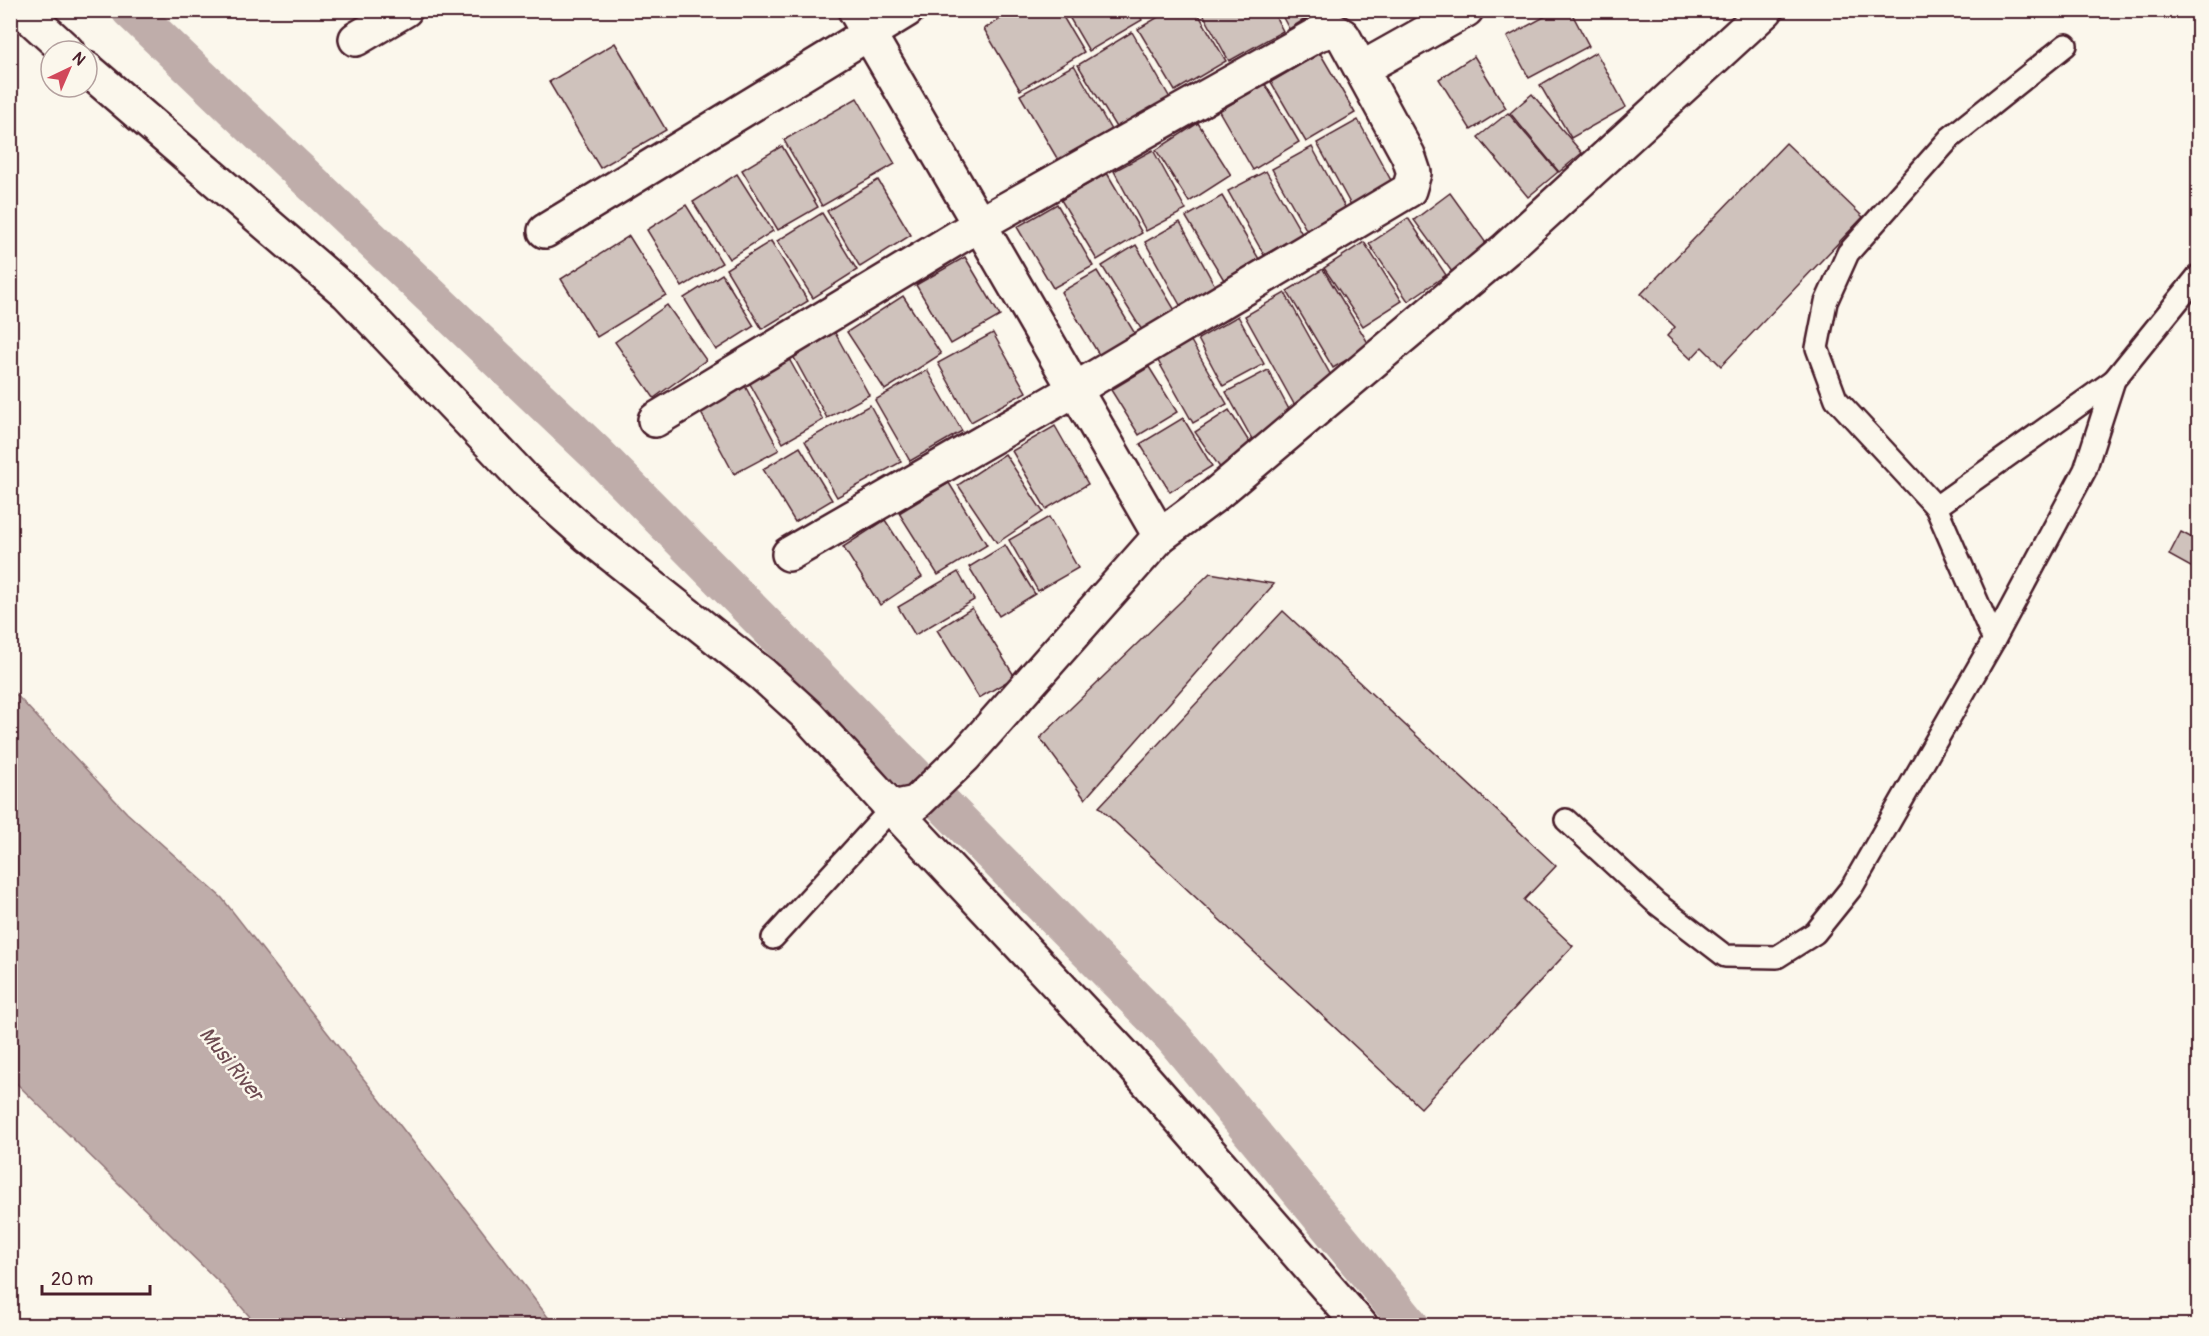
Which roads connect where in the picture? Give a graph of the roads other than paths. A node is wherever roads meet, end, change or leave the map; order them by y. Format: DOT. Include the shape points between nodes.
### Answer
graph roads {
  1 [pos="22,10"];
  2 [pos="405,10"];
  3 [pos="907,10"];
  4 [pos="1466,10"];
  5 [pos="1766,10"];
  6 [pos="862,22"];
  7 [pos="55,39"];
  8 [pos="356,39"];
  9 [pos="2066,45"];
  10 [pos="1361,69"];
  11 [pos="99,79"];
  12 [pos="980,224"];
  13 [pos="545,231"];
  14 [pos="2199,276"];
  15 [pos="2114,380"];
  16 [pos="1074,390"];
  17 [pos="655,420"];
  18 [pos="1936,507"];
  19 [pos="1160,536"];
  20 [pos="789,554"];
  21 [pos="1994,640"];
  22 [pos="904,806"];
  23 [pos="1566,820"];
  24 [pos="773,938"];
  25 [pos="1361,1326"];
  1 -- 7 [label="street"];
  2 -- 8 [label="street"];
  3 -- 6 [label="street"];
  4 -- 10 [label="street"];
  5 -- 19 [label="street" via="1506,249 1215,495"];
  6 -- 12 [label="street"];
  6 -- 13 [label="street"];
  9 -- 18 [label="lane" via="1950,138 1848,253 1826,302 1817,348 1836,399"];
  10 -- 12 [label="street" via="1343,36 1333,30 1318,34"];
  10 -- 16 [label="street" via="1408,155 1414,173 1409,190"];
  11 -- 22 [label="street" via="347,293 525,480 587,535 762,674"];
  12 -- 16 [label="street"];
  12 -- 17 [label="street"];
  14 -- 15 [label="lane"];
  15 -- 18 [label="lane"];
  15 -- 21 [label="lane" via="2085,470"];
  16 -- 19 [label="street"];
  16 -- 20 [label="street"];
  18 -- 21 [label="lane"];
  19 -- 22 [label="street" via="965,756"];
  21 -- 23 [label="lane" via="1852,887 1815,933 1777,957 1725,957 1656,903"];
  22 -- 24 [label="lane"];
  22 -- 25 [label="street"];
}
